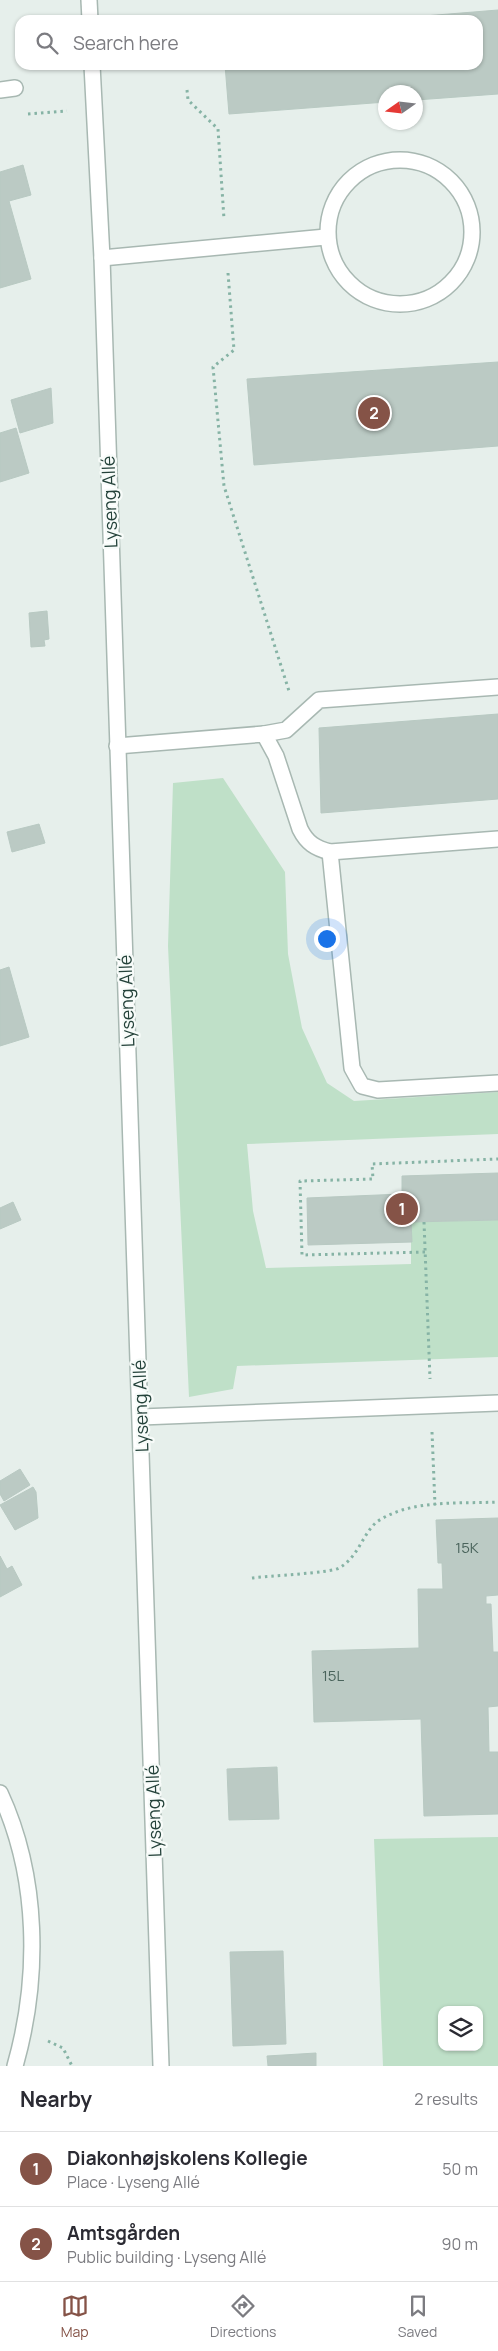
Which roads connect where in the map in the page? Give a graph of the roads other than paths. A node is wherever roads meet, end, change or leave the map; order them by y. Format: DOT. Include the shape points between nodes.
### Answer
graph roads {
  1 [pos="89,0"];
  2 [pos="90,15"];
  3 [pos="92,70"];
  4 [pos="326,237"];
  5 [pos="102,258"];
  6 [pos="498,687"];
  7 [pos="264,734"];
  8 [pos="117,746"];
  9 [pos="498,839"];
  10 [pos="330,852"];
  11 [pos="498,1083"];
  12 [pos="498,1403"];
  13 [pos="141,1416"];
  14 [pos="0,1793"];
  15 [pos="15,2066"];
  16 [pos="161,2066"];
  1 -- 2 [label="street"];
  3 -- 5 [label="street, Lyseng Allé"];
  4 -- 4 [label="street" via="341,277 374,301 416,304 452,284 472,248 469,206 444,173 405,158 364,167 335,197"];
  4 -- 5 [label="street"];
  5 -- 8 [label="street, Lyseng Allé"];
  6 -- 7 [label="street" via="319,700 286,730"];
  7 -- 8 [label="street"];
  7 -- 10 [label="street" via="276,756 306,841 317,849"];
  8 -- 13 [label="street, Lyseng Allé"];
  9 -- 10 [label="street"];
  10 -- 11 [label="street" via="352,1068 362,1086 378,1090"];
  12 -- 13 [label="street"];
  13 -- 16 [label="street, Lyseng Allé"];
  14 -- 15 [label="street" via="13,1820 31,1906 31,1994"];
}
